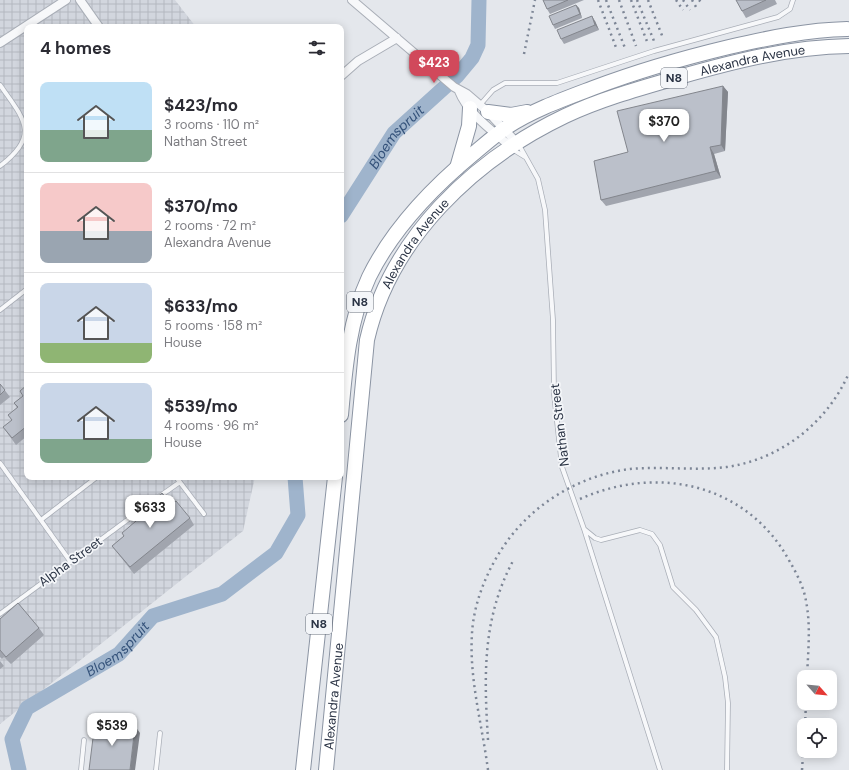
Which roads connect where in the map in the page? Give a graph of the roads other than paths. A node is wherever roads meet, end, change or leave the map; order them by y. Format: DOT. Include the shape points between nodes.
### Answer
graph roads {
  1 [pos="66,0"];
  2 [pos="80,0"];
  3 [pos="352,0"];
  4 [pos="793,0"];
  5 [pos="29,24"];
  6 [pos="98,24"];
  7 [pos="24,27"];
  8 [pos="847,29"];
  9 [pos="397,38"];
  10 [pos="0,43"];
  11 [pos="849,46"];
  12 [pos="344,73"];
  13 [pos="0,85"];
  14 [pos="478,109"];
  15 [pos="543,109"];
  16 [pos="24,124"];
  17 [pos="501,131"];
  18 [pos="24,134"];
  19 [pos="514,145"];
  20 [pos="525,157"];
  21 [pos="0,166"];
  22 [pos="456,168"];
  23 [pos="24,291"];
  24 [pos="0,310"];
  25 [pos="344,386"];
  26 [pos="0,463"];
  27 [pos="93,480"];
  28 [pos="335,480"];
  29 [pos="180,482"];
  30 [pos="204,514"];
  31 [pos="41,520"];
  32 [pos="584,529"];
  33 [pos="70,561"];
  34 [pos="0,614"];
  35 [pos="160,733"];
  36 [pos="84,740"];
  37 [pos="81,770"];
  38 [pos="156,770"];
  39 [pos="303,770"];
  40 [pos="326,770"];
  41 [pos="660,770"];
  42 [pos="727,770"];
  1 -- 5 [label="street"];
  2 -- 6 [label="street"];
  3 -- 9 [label="street, Nathan Street"];
  4 -- 14 [label="lane" via="790,9 778,17 573,78 547,84 505,83 493,90"];
  7 -- 10 [label="street"];
  8 -- 15 [label="highway, Alexandra Avenue / N8" via="791,34 714,51 643,70"];
  9 -- 12 [label="street" via="358,61"];
  9 -- 14 [label="street, Nathan Street" via="456,89 462,100"];
  11 -- 19 [label="highway, Alexandra Avenue / N8" via="793,49 704,69 634,90 564,116"];
  13 -- 16 [label="lane" via="22,116"];
  14 -- 15 [label="highway" via="511,115"];
  14 -- 17 [label="street, Nathan Street"];
  14 -- 17 [label="street, Nathan Street"];
  14 -- 22 [label="highway" via="469,126"];
  15 -- 17 [label="highway, Alexandra Avenue / N8"];
  17 -- 19 [label="street, Nathan Street"];
  17 -- 22 [label="highway, Alexandra Avenue / N8"];
  18 -- 21 [label="lane" via="17,151"];
  19 -- 20 [label="lane, Nathan Street"];
  19 -- 20 [label="lane, Nathan Street" via="522,149"];
  19 -- 40 [label="highway, Alexandra Avenue / N8" via="454,192 424,224 392,273 371,323 364,361"];
  20 -- 32 [label="lane, Nathan Street" via="543,193 552,308 554,394 562,467"];
  22 -- 25 [label="highway, Alexandra Avenue / N8" via="412,213 382,254 369,278 351,335"];
  23 -- 24 [label="lane"];
  26 -- 31 [label="lane"];
  27 -- 31 [label="lane"];
  28 -- 39 [label="highway, Alexandra Avenue / N8"];
  29 -- 30 [label="lane"];
  29 -- 33 [label="lane, Alpha Street"];
  31 -- 33 [label="lane"];
  32 -- 41 [label="lane, Nathan Street"];
  32 -- 42 [label="lane" via="601,540 640,530 652,534 660,545 673,587 696,610 716,637 728,703"];
  33 -- 34 [label="lane, Alpha Street"];
  35 -- 38 [label="lane"];
  36 -- 37 [label="lane"];
}
